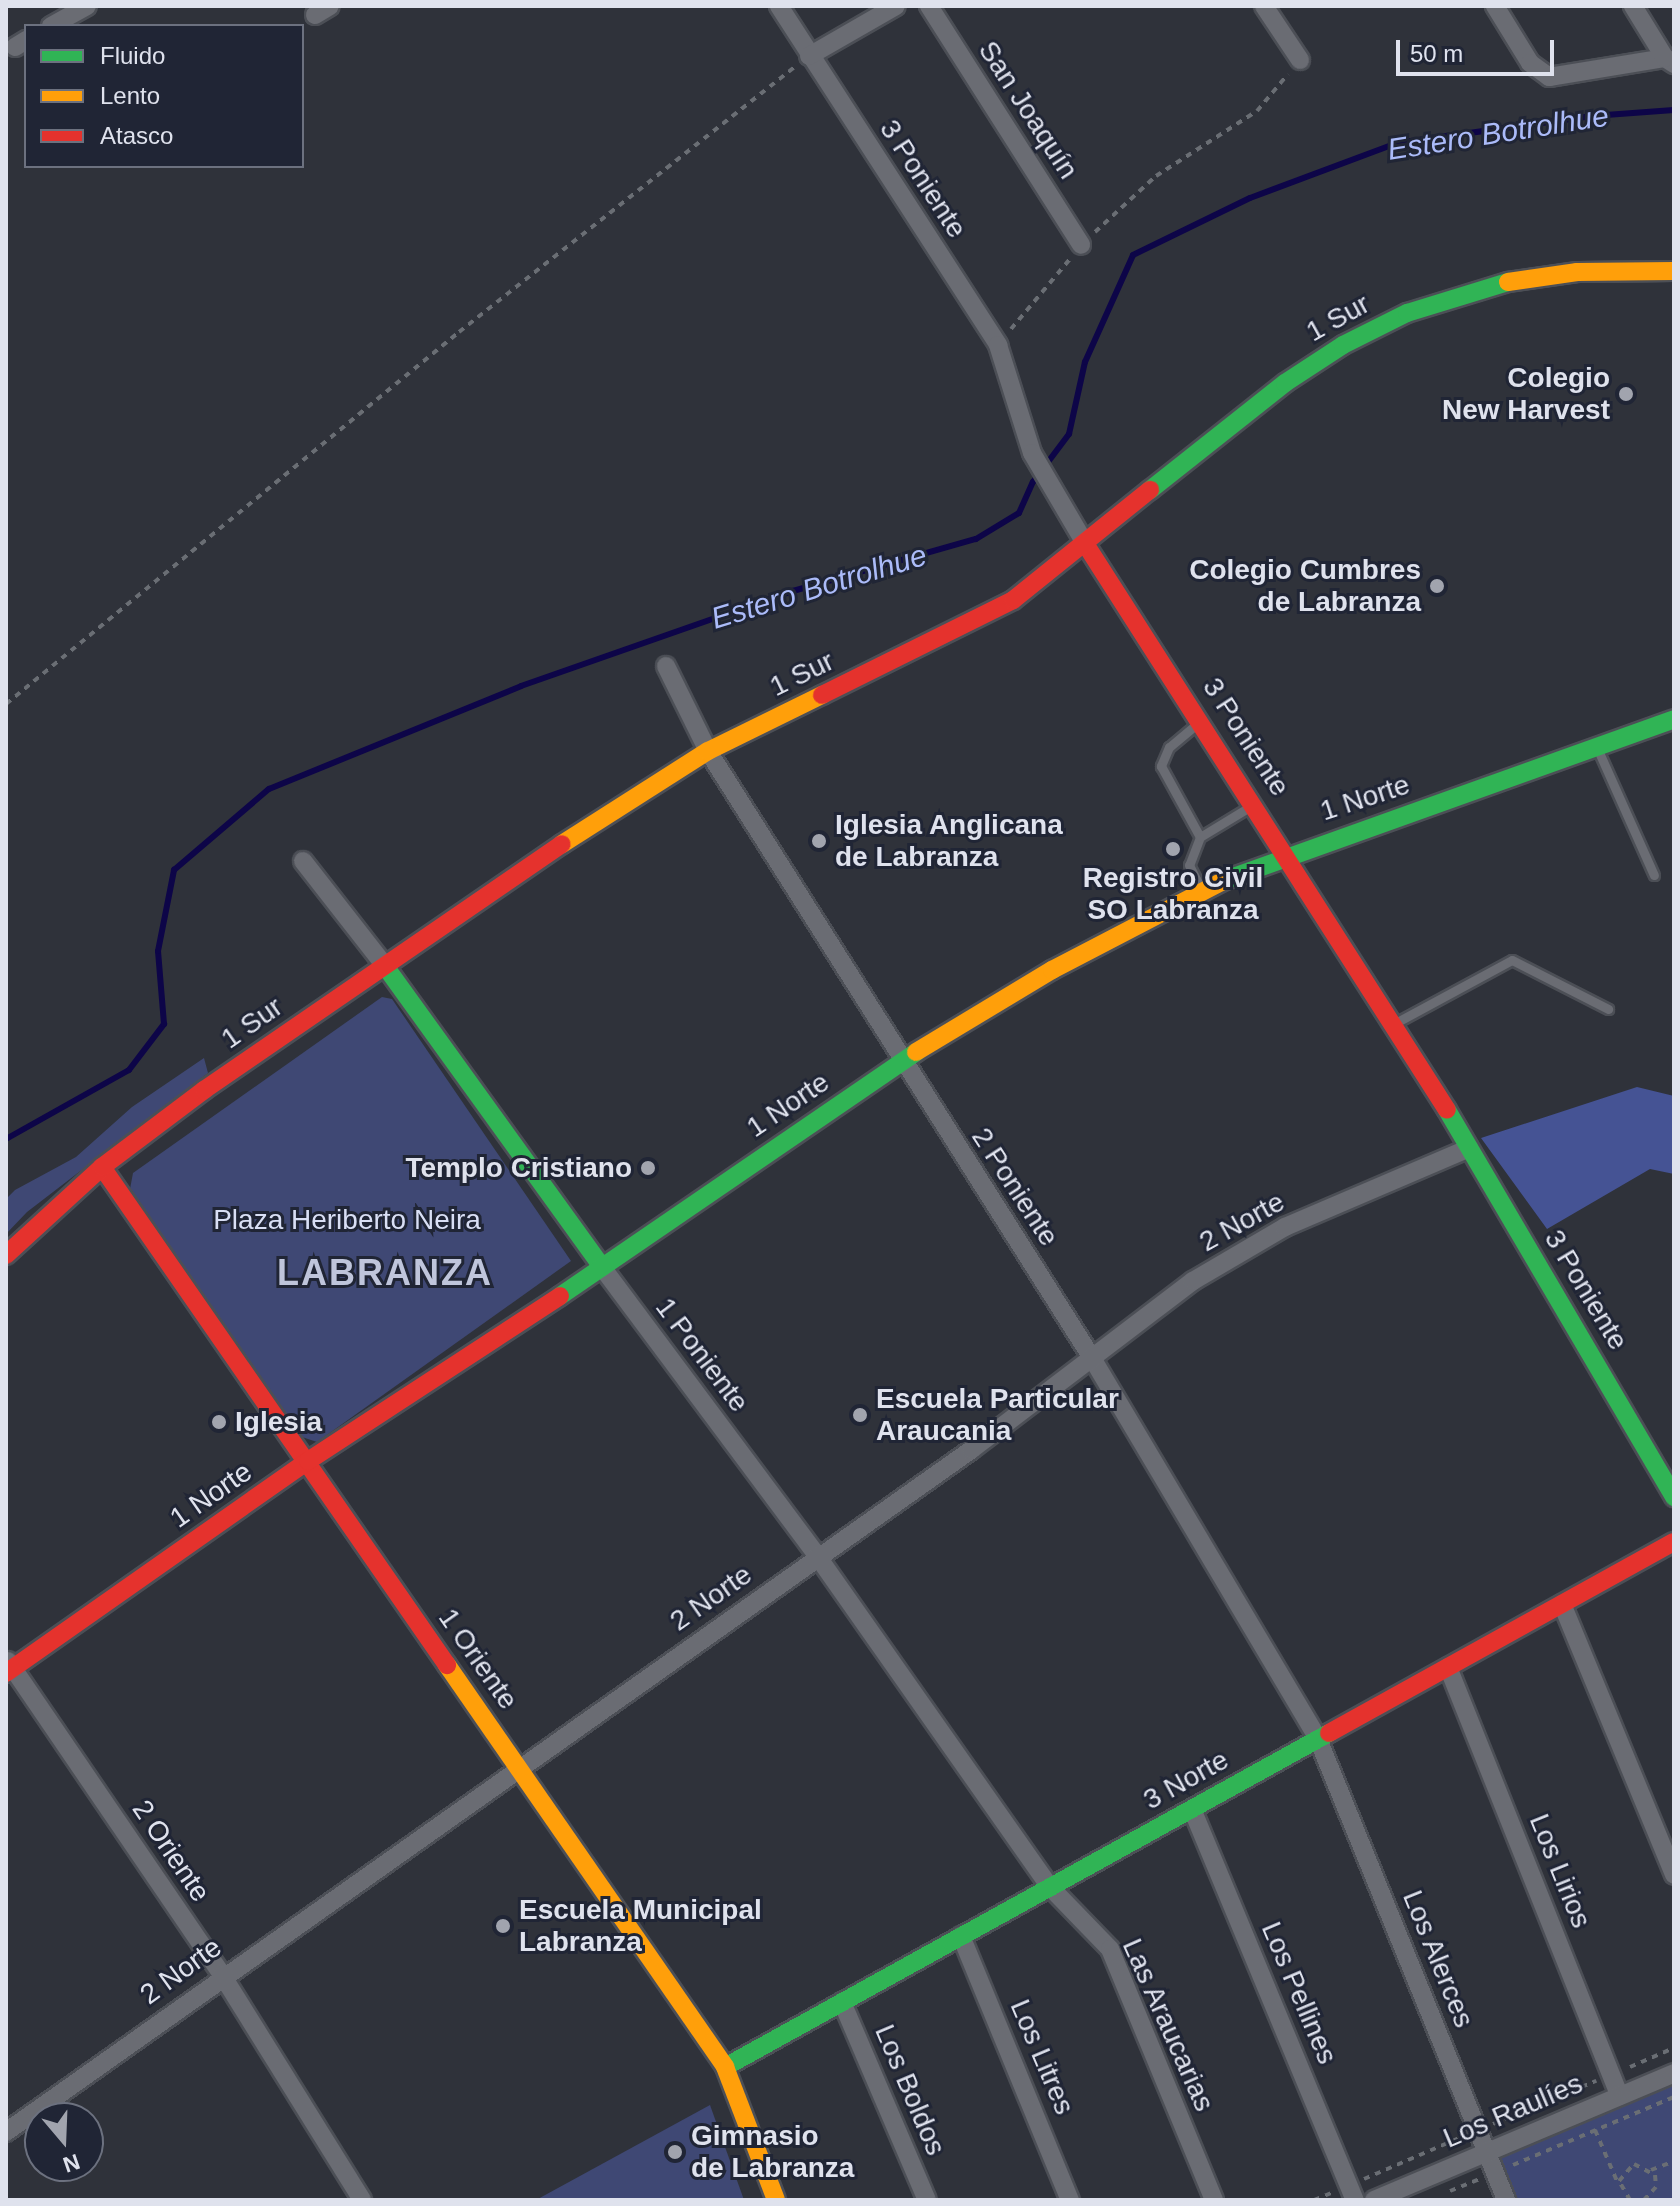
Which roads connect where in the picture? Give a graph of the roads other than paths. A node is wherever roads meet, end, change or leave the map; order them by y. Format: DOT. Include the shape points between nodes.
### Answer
graph roads {
  1 [pos="87,6"];
  2 [pos="779,6"];
  3 [pos="896,6"];
  4 [pos="929,6"];
  5 [pos="1264,6"];
  6 [pos="1495,6"];
  7 [pos="1633,6"];
  8 [pos="55,24"];
  9 [pos="809,56"];
  10 [pos="1300,60"];
  11 [pos="1670,61"];
  12 [pos="1081,245"];
  13 [pos="1674,271"];
  14 [pos="1086,545"];
  15 [pos="666,666"];
  16 [pos="1674,719"];
  17 [pos="1202,721"];
  18 [pos="1597,748"];
  19 [pos="708,751"];
  20 [pos="1256,804"];
  21 [pos="1200,837"];
  22 [pos="1288,853"];
  23 [pos="303,861"];
  24 [pos="1654,875"];
  25 [pos="1201,890"];
  26 [pos="385,966"];
  27 [pos="1608,1009"];
  28 [pos="1396,1023"];
  29 [pos="901,1061"];
  30 [pos="1469,1148"];
  31 [pos="102,1167"];
  32 [pos="6,1255"];
  33 [pos="602,1267"];
  34 [pos="1092,1358"];
  35 [pos="308,1461"];
  36 [pos="1674,1497"];
  37 [pos="1674,1542"];
  38 [pos="818,1557"];
  39 [pos="1562,1604"];
  40 [pos="9,1666"];
  41 [pos="1448,1667"];
  42 [pos="1318,1739"];
  43 [pos="520,1769"];
  44 [pos="1192,1809"];
  45 [pos="1674,1875"];
  46 [pos="1050,1887"];
  47 [pos="961,1936"];
  48 [pos="222,1975"];
  49 [pos="842,2002"];
  50 [pos="725,2067"];
  51 [pos="1674,2073"];
  52 [pos="1620,2096"];
  53 [pos="6,2132"];
  54 [pos="1486,2152"];
  55 [pos="362,2200"];
  56 [pos="776,2200"];
  57 [pos="927,2200"];
  58 [pos="1070,2200"];
  59 [pos="1214,2200"];
  60 [pos="1355,2200"];
  61 [pos="1374,2200"];
  62 [pos="1506,2200"];
  1 -- 8 [label="street"];
  2 -- 9 [label="street, 3 Poniente"];
  3 -- 9 [label="street"];
  4 -- 12 [label="street, San Joaquín"];
  5 -- 10 [label="street"];
  6 -- 11 [label="street" via="1530,63 1549,77"];
  7 -- 11 [label="street"];
  9 -- 14 [label="street, 3 Poniente" via="998,345 1032,453"];
  13 -- 14 [label="main road, 1 Sur" via="1577,272 1515,280 1442,300 1373,329 1285,383"];
  14 -- 17 [label="main road, 3 Poniente"];
  14 -- 19 [label="main road, 1 Sur" via="1013,600"];
  15 -- 19 [label="street, 2 Poniente"];
  16 -- 18 [label="main road, 1 Norte"];
  17 -- 20 [label="main road, 3 Poniente"];
  17 -- 21 [label="lane" via="1169,747 1161,766"];
  18 -- 22 [label="main road, 1 Norte"];
  18 -- 24 [label="lane"];
  19 -- 26 [label="main road, 1 Sur" via="618,805"];
  19 -- 29 [label="street, 2 Poniente"];
  20 -- 21 [label="lane"];
  20 -- 22 [label="main road, 3 Poniente"];
  21 -- 25 [label="lane" via="1189,869"];
  22 -- 25 [label="main road, 1 Norte"];
  22 -- 28 [label="main road, 3 Poniente"];
  23 -- 26 [label="street, 1 Poniente"];
  25 -- 29 [label="main road, 1 Norte" via="1052,970"];
  26 -- 31 [label="main road, 1 Sur"];
  26 -- 33 [label="main road, 1 Poniente"];
  27 -- 28 [label="lane" via="1512,960"];
  28 -- 30 [label="main road, 3 Poniente"];
  29 -- 33 [label="main road, 1 Norte"];
  29 -- 34 [label="street, 2 Poniente"];
  30 -- 34 [label="street, 2 Norte" via="1285,1227 1193,1281"];
  30 -- 36 [label="main road, 3 Poniente"];
  31 -- 32 [label="main road, 1 Sur"];
  31 -- 35 [label="main road, 1 Oriente"];
  33 -- 35 [label="main road, 1 Norte"];
  33 -- 38 [label="street, 1 Poniente"];
  34 -- 38 [label="street, 2 Norte"];
  34 -- 42 [label="street, 2 Poniente"];
  35 -- 40 [label="main road, 1 Norte"];
  35 -- 43 [label="main road, 1 Oriente"];
  37 -- 39 [label="main road, 3 Norte"];
  38 -- 43 [label="street, 2 Norte"];
  38 -- 46 [label="street, 1 Poniente"];
  39 -- 41 [label="main road, 3 Norte"];
  39 -- 45 [label="street"];
  40 -- 48 [label="street, 2 Oriente"];
  41 -- 42 [label="main road, 3 Norte"];
  41 -- 52 [label="street, Los Lirios"];
  42 -- 44 [label="main road, 3 Norte"];
  42 -- 54 [label="street, Los Alerces"];
  43 -- 48 [label="street, 2 Norte"];
  43 -- 50 [label="main road, 1 Oriente"];
  44 -- 46 [label="main road, 3 Norte"];
  44 -- 60 [label="street, Los Pellines"];
  46 -- 47 [label="main road, 3 Norte"];
  46 -- 59 [label="street, Las Araucarias" via="1110,1949"];
  47 -- 49 [label="main road, 3 Norte"];
  47 -- 58 [label="street, Los Litres"];
  48 -- 53 [label="street, 2 Norte"];
  48 -- 55 [label="street, 2 Oriente"];
  49 -- 50 [label="main road, 3 Norte"];
  49 -- 57 [label="street, Los Boldos"];
  50 -- 56 [label="main road, 1 Oriente"];
  51 -- 52 [label="street, Los Raulíes"];
  52 -- 54 [label="street, Los Raulíes"];
  54 -- 61 [label="street, Los Raulíes"];
  54 -- 62 [label="street, Los Alerces"];
}
